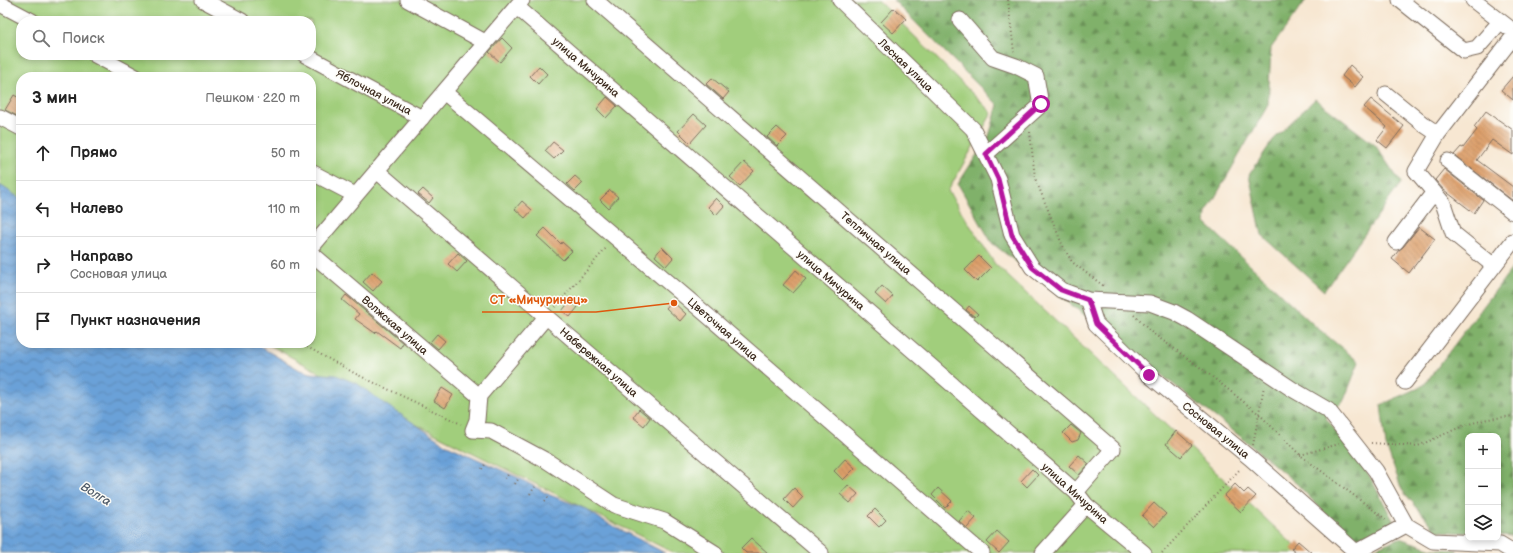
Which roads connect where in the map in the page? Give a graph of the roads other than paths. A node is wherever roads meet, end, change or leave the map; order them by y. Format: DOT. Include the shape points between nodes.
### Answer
graph roads {
  1 [pos="203,0"];
  2 [pos="408,0"];
  3 [pos="595,0"];
  4 [pos="840,0"];
  5 [pos="1400,0"];
  6 [pos="1472,0"];
  7 [pos="0,4"];
  8 [pos="520,4"];
  9 [pos="23,16"];
  10 [pos="233,16"];
  11 [pos="960,20"];
  12 [pos="1500,22"];
  13 [pos="1513,32"];
  14 [pos="1513,37"];
  15 [pos="485,42"];
  16 [pos="104,60"];
  17 [pos="314,60"];
  18 [pos="127,72"];
  19 [pos="444,92"];
  20 [pos="1386,94"];
  21 [pos="0,117"];
  22 [pos="422,118"];
  23 [pos="16,125"];
  24 [pos="1438,134"];
  25 [pos="986,154"];
  26 [pos="1448,161"];
  27 [pos="377,171"];
  28 [pos="316,175"];
  29 [pos="1434,192"];
  30 [pos="355,195"];
  31 [pos="1513,212"];
  32 [pos="1513,241"];
  33 [pos="316,242"];
  34 [pos="1396,242"];
  35 [pos="316,257"];
  36 [pos="1494,266"];
  37 [pos="1088,300"];
  38 [pos="546,317"];
  39 [pos="1405,382"];
  40 [pos="479,396"];
  41 [pos="1076,492"];
  42 [pos="1086,505"];
  43 [pos="1406,525"];
  44 [pos="1513,552"];
  45 [pos="715,553"];
  46 [pos="821,553"];
  47 [pos="982,553"];
  48 [pos="1043,553"];
  49 [pos="1144,553"];
  1 -- 10 [label="street"];
  2 -- 15 [label="street"];
  3 -- 41 [label="street, Тепличная улица" via="1113,449"];
  4 -- 25 [label="street, Лесная улица" via="973,129"];
  5 -- 12 [label="street" via="1464,51 1477,48"];
  6 -- 12 [label="street"];
  7 -- 9 [label="street"];
  8 -- 15 [label="street"];
  8 -- 41 [label="street, улица Мичурина"];
  11 -- 25 [label="street" via="993,58 1036,76 1041,104"];
  12 -- 13 [label="street"];
  14 -- 24 [label="street"];
  15 -- 19 [label="street"];
  16 -- 18 [label="street"];
  17 -- 22 [label="street, Яблочная улица"];
  19 -- 22 [label="street"];
  19 -- 47 [label="street, Цветочная улица" via="708,315"];
  20 -- 24 [label="street"];
  21 -- 23 [label="street"];
  22 -- 27 [label="street"];
  24 -- 29 [label="street" via="1416,171"];
  25 -- 37 [label="street, Лесная улица" via="998,179 1012,235 1032,267 1061,290"];
  26 -- 31 [label="street"];
  27 -- 30 [label="street"];
  27 -- 38 [label="street, Набережная улица"];
  28 -- 30 [label="street"];
  29 -- 34 [label="street"];
  29 -- 36 [label="street" via="1443,203 1453,232"];
  30 -- 33 [label="street"];
  32 -- 36 [label="street"];
  35 -- 40 [label="street, Волжская улица"];
  36 -- 39 [label="street"];
  37 -- 43 [label="street, Лесная улица" via="1150,303 1174,312 1328,410 1376,471"];
  37 -- 43 [label="street, Сосновая улица" via="1096,324 1149,375 1250,458 1356,552"];
  38 -- 40 [label="street"];
  38 -- 46 [label="street, Набережная улица"];
  40 -- 45 [label="street" via="477,420 473,430 491,431 547,461 614,505 664,521"];
  41 -- 42 [label="street, улица Мичурина"];
  42 -- 48 [label="street"];
  42 -- 49 [label="street, улица Мичурина"];
  43 -- 44 [label="street" via="1433,541 1500,544"];
}
